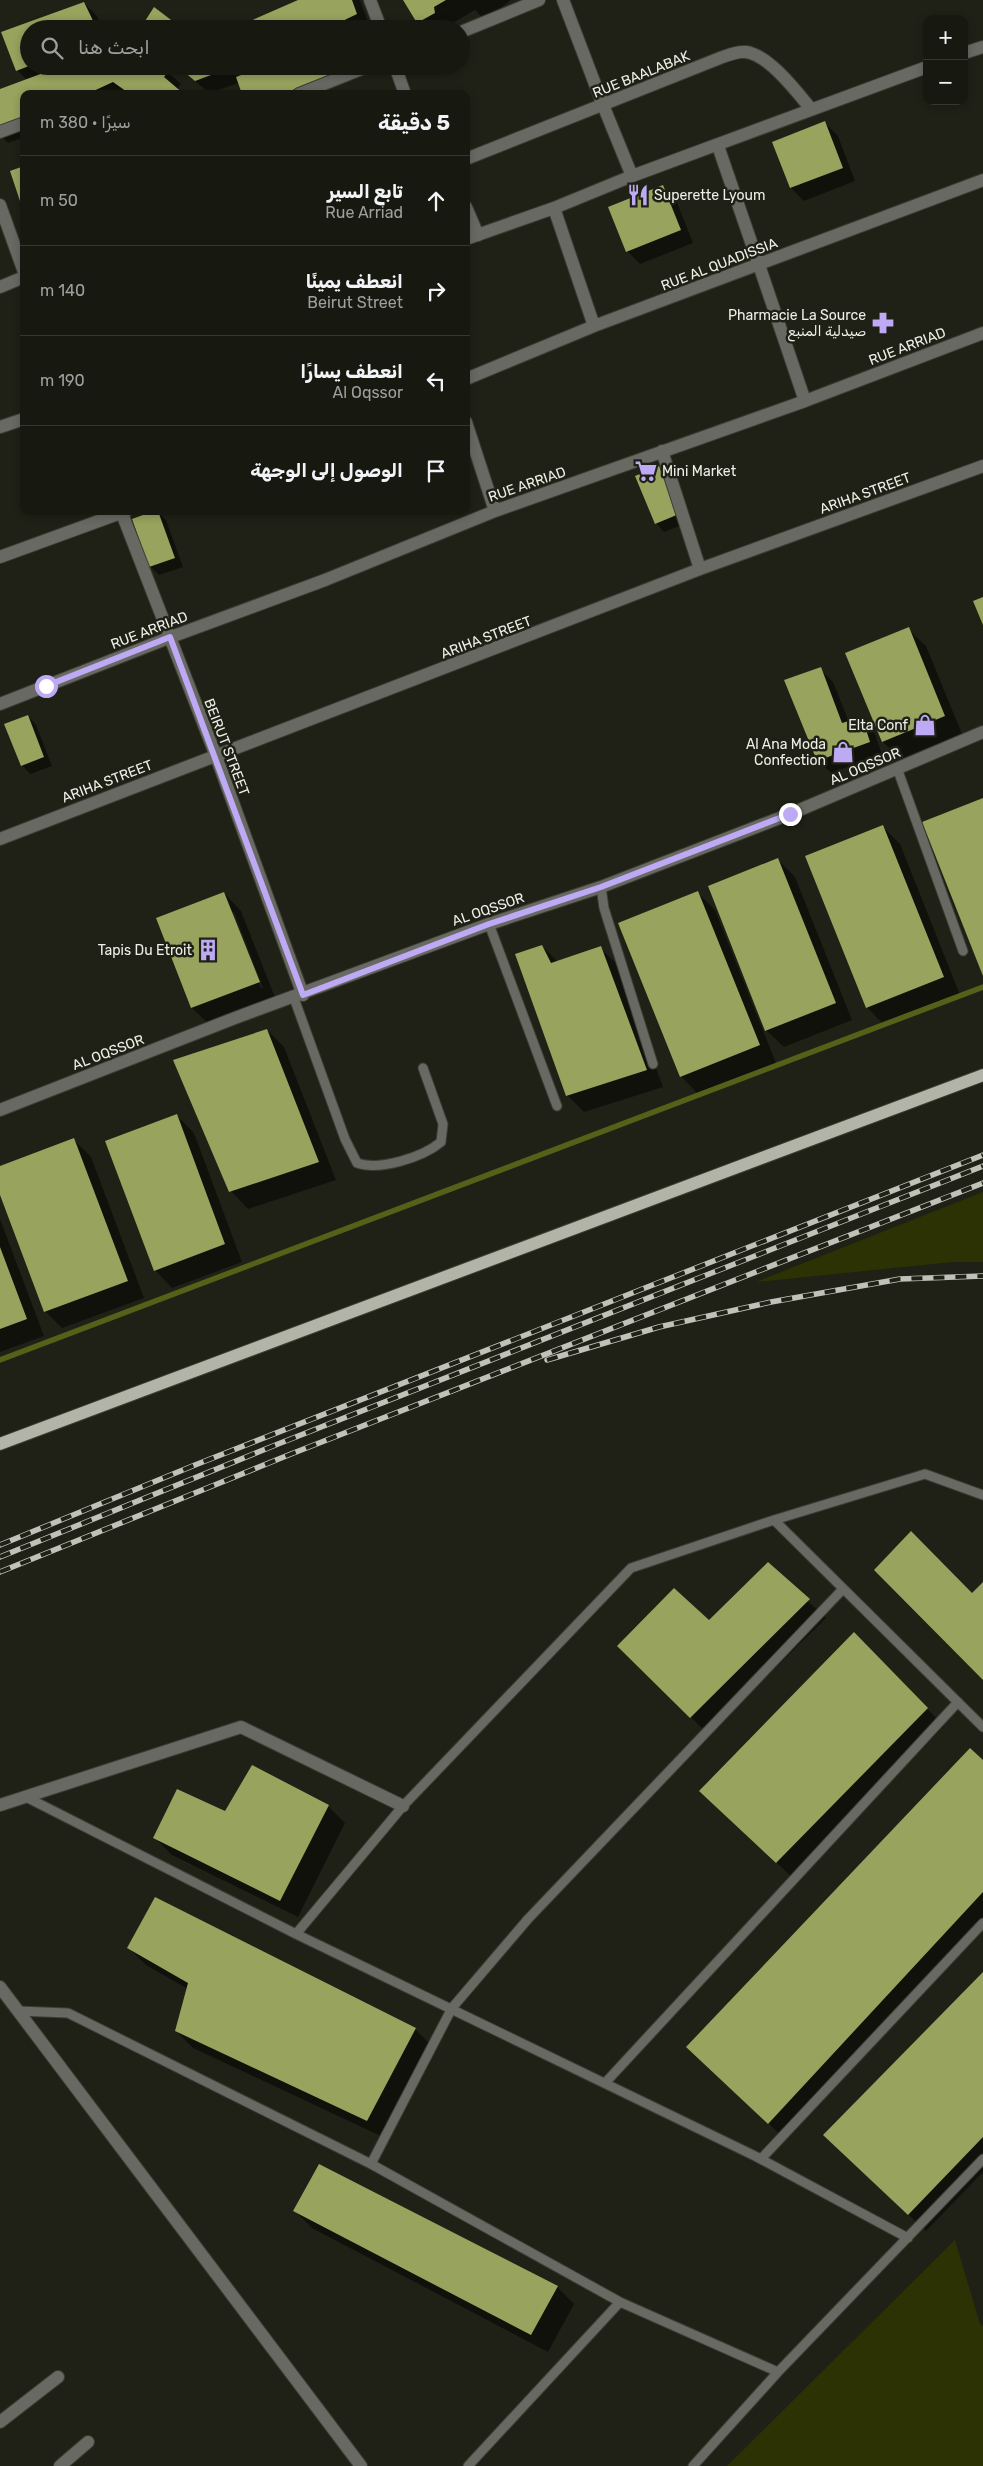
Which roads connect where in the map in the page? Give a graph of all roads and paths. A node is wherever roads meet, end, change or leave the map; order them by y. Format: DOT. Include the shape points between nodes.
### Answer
graph roads {
  1 [pos="370,0"];
  2 [pos="539,0"];
  3 [pos="563,0"];
  4 [pos="378,20"];
  5 [pos="470,28"];
  6 [pos="983,46"];
  7 [pos="968,52"];
  8 [pos="923,68"];
  9 [pos="347,75"];
  10 [pos="398,75"];
  11 [pos="310,90"];
  12 [pos="404,90"];
  13 [pos="603,106"];
  14 [pos="811,109"];
  15 [pos="20,124"];
  16 [pos="0,132"];
  17 [pos="718,146"];
  18 [pos="470,157"];
  19 [pos="632,176"];
  20 [pos="983,180"];
  21 [pos="0,205"];
  22 [pos="554,208"];
  23 [pos="472,237"];
  24 [pos="20,261"];
  25 [pos="759,265"];
  26 [pos="20,279"];
  27 [pos="0,287"];
  28 [pos="594,326"];
  29 [pos="983,334"];
  30 [pos="470,377"];
  31 [pos="805,401"];
  32 [pos="20,420"];
  33 [pos="0,427"];
  34 [pos="470,434"];
  35 [pos="662,451"];
  36 [pos="983,466"];
  37 [pos="495,511"];
  38 [pos="115,515"];
  39 [pos="124,515"];
  40 [pos="0,557"];
  41 [pos="700,569"];
  42 [pos="170,637"];
  43 [pos="0,704"];
  44 [pos="983,732"];
  45 [pos="216,756"];
  46 [pos="897,768"];
  47 [pos="0,839"];
  48 [pos="601,887"];
  49 [pos="489,924"];
  50 [pos="963,952"];
  51 [pos="298,996"];
  52 [pos="653,1064"];
  53 [pos="423,1068"];
  54 [pos="983,1075"];
  55 [pos="558,1106"];
  56 [pos="0,1110"];
  57 [pos="0,1444"];
  58 [pos="983,1495"];
  59 [pos="774,1520"];
  60 [pos="843,1589"];
  61 [pos="958,1702"];
  62 [pos="983,1728"];
  63 [pos="24,1796"];
  64 [pos="0,1805"];
  65 [pos="403,1806"];
  66 [pos="983,1923"];
  67 [pos="296,1934"];
  68 [pos="0,1987"];
  69 [pos="452,2008"];
  70 [pos="18,2011"];
  71 [pos="605,2083"];
  72 [pos="761,2159"];
  73 [pos="983,2159"];
  74 [pos="371,2164"];
  75 [pos="908,2238"];
  76 [pos="620,2302"];
  77 [pos="778,2372"];
  78 [pos="58,2377"];
  79 [pos="0,2422"];
  80 [pos="88,2442"];
  81 [pos="60,2466"];
  82 [pos="361,2466"];
  83 [pos="468,2466"];
  84 [pos="693,2466"];
  1 -- 4 [label="street"];
  2 -- 5 [label="street"];
  3 -- 13 [label="street"];
  6 -- 7 [label="street"];
  8 -- 14 [label="street"];
  9 -- 11 [label="street"];
  10 -- 12 [label="street"];
  13 -- 14 [label="street, RUE BAALABAK" via="742,52 754,54 772,67"];
  13 -- 18 [label="street, RUE BAALABAK"];
  13 -- 19 [label="street"];
  14 -- 17 [label="street"];
  15 -- 16 [label="street"];
  17 -- 19 [label="street"];
  17 -- 25 [label="street"];
  19 -- 22 [label="street"];
  20 -- 25 [label="street, RUE AL QUADISSIA"];
  21 -- 24 [label="street"];
  22 -- 23 [label="street"];
  22 -- 28 [label="street"];
  25 -- 28 [label="street, RUE AL QUADISSIA"];
  25 -- 31 [label="street"];
  26 -- 27 [label="street"];
  28 -- 30 [label="street, RUE AL QUADISSIA"];
  29 -- 31 [label="street, RUE ARRIAD"];
  31 -- 35 [label="street, RUE ARRIAD"];
  32 -- 33 [label="street"];
  34 -- 37 [label="street"];
  35 -- 37 [label="street, RUE ARRIAD"];
  35 -- 41 [label="street"];
  36 -- 41 [label="street, ARIHA STREET"];
  37 -- 42 [label="street, RUE ARRIAD" via="325,580"];
  38 -- 40 [label="street"];
  39 -- 42 [label="street, BEIRUT STREET"];
  41 -- 45 [label="street, ARIHA STREET"];
  42 -- 43 [label="street, RUE ARRIAD"];
  42 -- 45 [label="street, BEIRUT STREET"];
  44 -- 46 [label="street, AL OQSSOR"];
  45 -- 47 [label="street, ARIHA STREET"];
  45 -- 51 [label="street, BEIRUT STREET"];
  46 -- 48 [label="street, AL OQSSOR" via="790,814"];
  46 -- 50 [label="lane"];
  48 -- 49 [label="street, AL OQSSOR"];
  48 -- 52 [label="lane" via="604,908"];
  49 -- 51 [label="street, AL OQSSOR"];
  49 -- 55 [label="lane"];
  51 -- 53 [label="lane" via="345,1139 357,1163 379,1166 422,1153 442,1142 443,1124"];
  51 -- 56 [label="street, AL OQSSOR"];
  54 -- 57 [label="main road"];
  58 -- 59 [label="lane" via="925,1474"];
  59 -- 60 [label="lane"];
  59 -- 65 [label="lane" via="631,1568"];
  60 -- 61 [label="lane"];
  60 -- 69 [label="lane" via="528,1920"];
  61 -- 62 [label="lane"];
  61 -- 71 [label="lane"];
  63 -- 64 [label="street"];
  63 -- 65 [label="street" via="241,1727"];
  63 -- 67 [label="lane"];
  65 -- 67 [label="lane"];
  66 -- 72 [label="lane"];
  67 -- 69 [label="lane"];
  68 -- 70 [label="street"];
  69 -- 71 [label="lane"];
  69 -- 74 [label="lane"];
  70 -- 74 [label="lane" via="68,2013"];
  70 -- 82 [label="street"];
  71 -- 72 [label="lane"];
  72 -- 75 [label="lane"];
  73 -- 75 [label="lane"];
  74 -- 76 [label="lane"];
  75 -- 77 [label="lane"];
  76 -- 77 [label="lane"];
  76 -- 83 [label="lane"];
  77 -- 84 [label="lane"];
  78 -- 79 [label="street"];
  80 -- 81 [label="street"];
}
